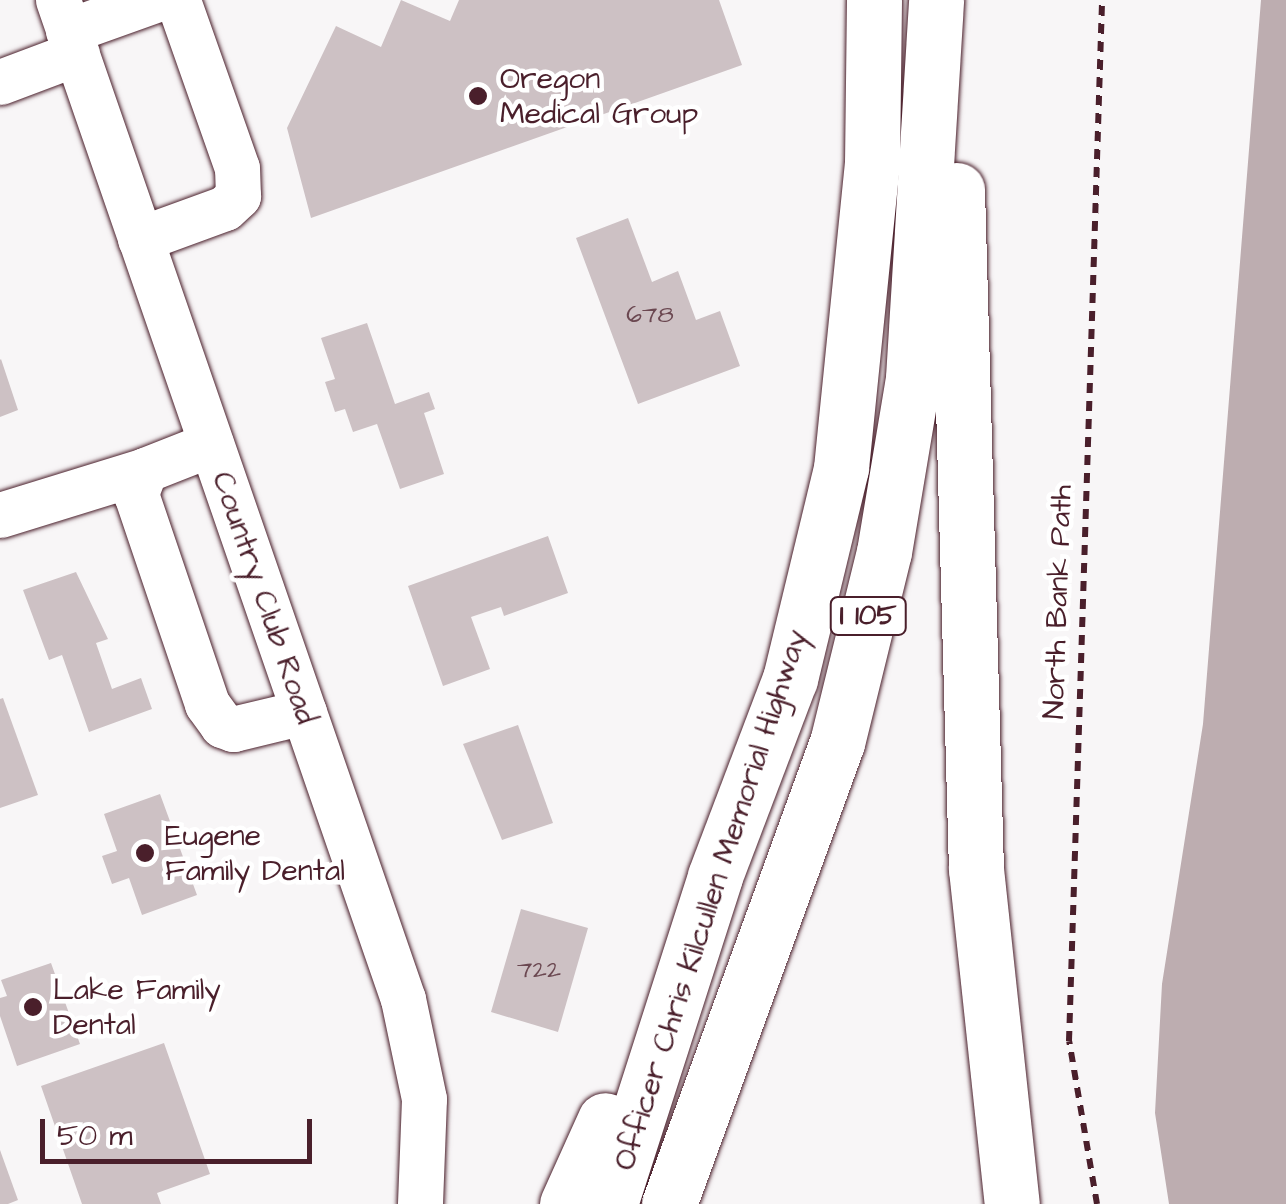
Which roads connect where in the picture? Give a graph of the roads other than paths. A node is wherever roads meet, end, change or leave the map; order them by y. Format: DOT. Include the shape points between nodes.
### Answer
graph roads {
  1 [pos="155,0"];
  2 [pos="178,0"];
  3 [pos="874,0"];
  4 [pos="936,7"];
  5 [pos="68,28"];
  6 [pos="0,82"];
  7 [pos="140,239"];
  8 [pos="211,444"];
  9 [pos="145,470"];
  10 [pos="0,515"];
  11 [pos="304,712"];
  12 [pos="715,876"];
  13 [pos="420,1204"];
  14 [pos="567,1204"];
  15 [pos="610,1204"];
  16 [pos="669,1204"];
  17 [pos="1012,1204"];
  1 -- 5 [label="street"];
  2 -- 7 [label="street" via="237,168 238,196 225,208"];
  3 -- 12 [label="highway, Officer Chris Kilcullen Memorial Highway / I 105" via="872,164 840,468 790,678"];
  4 -- 16 [label="highway, Officer Chris Kilcullen Memorial Highway / I 105" via="913,378 884,552 837,742"];
  4 -- 17 [label="highway" via="960,214 976,870"];
  5 -- 6 [label="street"];
  5 -- 7 [label="street, Country Club Road"];
  7 -- 8 [label="street, Country Club Road"];
  8 -- 9 [label="street"];
  8 -- 11 [label="street, Country Club Road"];
  9 -- 10 [label="street"];
  9 -- 11 [label="street" via="136,494 207,704 222,726 233,729"];
  11 -- 13 [label="street, Country Club Road" via="412,1037 424,1099"];
  12 -- 14 [label="highway"];
  12 -- 15 [label="highway, Officer Chris Kilcullen Memorial Highway / I 105"];
}
